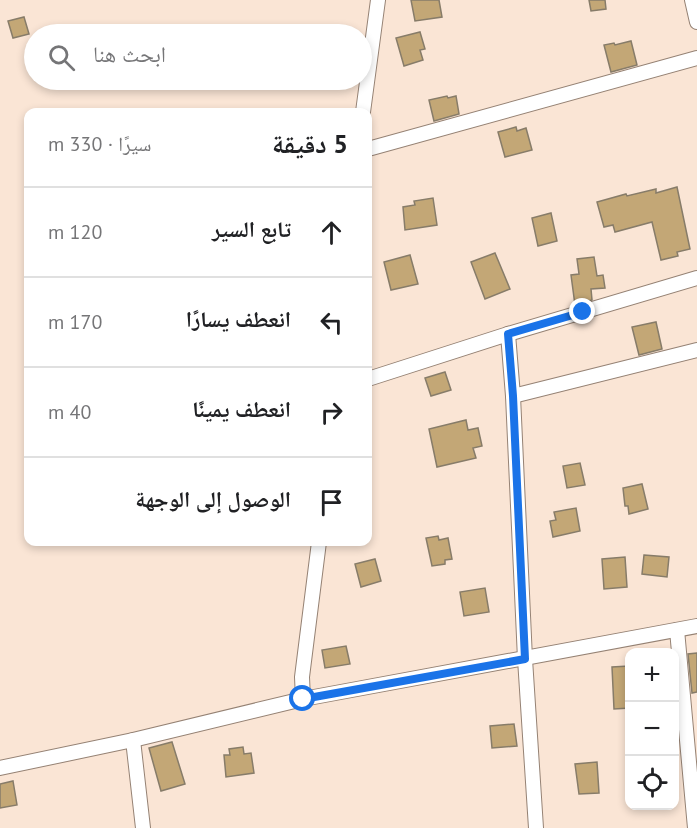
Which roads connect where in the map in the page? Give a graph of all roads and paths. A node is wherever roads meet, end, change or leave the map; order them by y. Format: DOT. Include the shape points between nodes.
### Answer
graph roads {
  1 [pos="378,0"];
  2 [pos="692,0"];
  3 [pos="697,22"];
  4 [pos="372,45"];
  5 [pos="697,58"];
  6 [pos="366,90"];
  7 [pos="364,108"];
  8 [pos="372,148"];
  9 [pos="697,278"];
  10 [pos="508,334"];
  11 [pos="697,350"];
  12 [pos="372,379"];
  13 [pos="513,396"];
  14 [pos="318,546"];
  15 [pos="697,626"];
  16 [pos="677,630"];
  17 [pos="525,659"];
  18 [pos="303,699"];
  19 [pos="133,740"];
  20 [pos="0,768"];
  21 [pos="143,828"];
  22 [pos="536,828"];
  23 [pos="695,828"];
  1 -- 4 [label="street"];
  2 -- 3 [label="street"];
  5 -- 8 [label="street"];
  6 -- 7 [label="street"];
  9 -- 10 [label="street"];
  10 -- 12 [label="street"];
  10 -- 13 [label="street"];
  11 -- 13 [label="street"];
  13 -- 17 [label="street"];
  14 -- 18 [label="street" via="302,677"];
  15 -- 16 [label="street"];
  16 -- 17 [label="street"];
  16 -- 23 [label="street"];
  17 -- 18 [label="street"];
  17 -- 22 [label="street"];
  18 -- 19 [label="street"];
  19 -- 20 [label="street"];
  19 -- 21 [label="street"];
}
